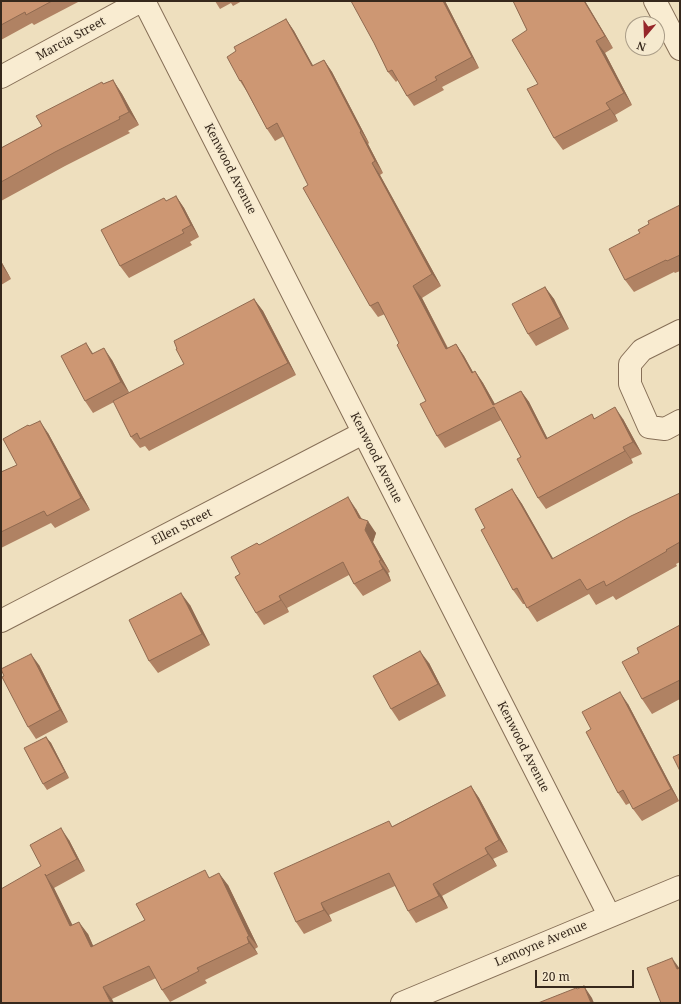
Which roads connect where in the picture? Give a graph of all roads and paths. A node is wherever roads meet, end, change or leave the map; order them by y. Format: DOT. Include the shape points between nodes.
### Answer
graph roads {
  1 [pos="141,1"];
  2 [pos="144,1"];
  3 [pos="655,1"];
  4 [pos="680,49"];
  5 [pos="1,77"];
  6 [pos="680,331"];
  7 [pos="680,421"];
  8 [pos="363,433"];
  9 [pos="1,621"];
  10 [pos="680,886"];
  11 [pos="609,915"];
  12 [pos="402,1003"];
  1 -- 5 [label="street, Marcia Street"];
  2 -- 8 [label="street, Kenwood Avenue"];
  3 -- 4 [label="street"];
  6 -- 7 [label="street" via="642,350 630,364 630,384 649,427 666,429"];
  8 -- 9 [label="street, Ellen Street"];
  8 -- 11 [label="street, Kenwood Avenue"];
  10 -- 11 [label="street, Lemoyne Avenue"];
  11 -- 12 [label="street, Lemoyne Avenue"];
}
